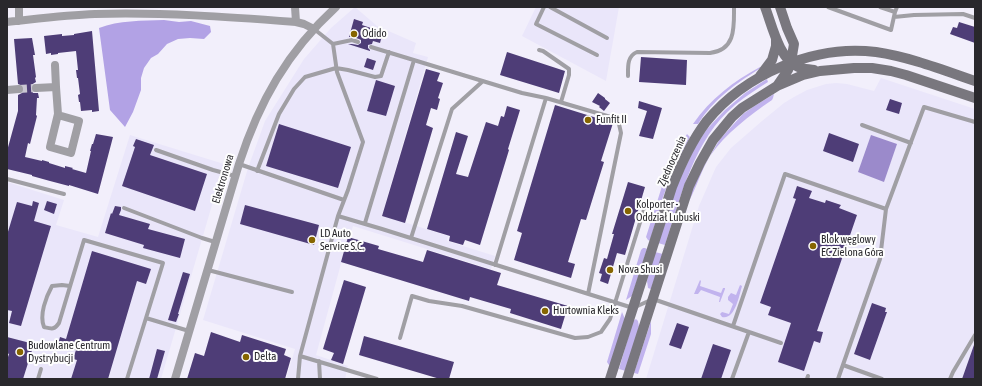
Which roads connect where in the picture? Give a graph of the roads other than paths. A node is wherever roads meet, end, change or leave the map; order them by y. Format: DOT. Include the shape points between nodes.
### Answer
graph roads {
  1 [pos="19,7"];
  2 [pos="295,7"];
  3 [pos="336,7"];
  4 [pos="544,7"];
  5 [pos="550,7"];
  6 [pos="734,7"];
  7 [pos="765,7"];
  8 [pos="780,7"];
  9 [pos="828,7"];
  10 [pos="880,7"];
  11 [pos="896,9"];
  12 [pos="894,17"];
  13 [pos="975,18"];
  14 [pos="18,21"];
  15 [pos="7,22"];
  16 [pos="296,22"];
  17 [pos="314,29"];
  18 [pos="607,38"];
  19 [pos="776,39"];
  20 [pos="358,42"];
  21 [pos="333,44"];
  22 [pos="794,44"];
  23 [pos="371,47"];
  24 [pos="539,50"];
  25 [pos="389,52"];
  26 [pos="820,54"];
  27 [pos="597,55"];
  28 [pos="414,60"];
  29 [pos="791,62"];
  30 [pos="54,65"];
  31 [pos="336,68"];
  32 [pos="820,71"];
  33 [pos="628,76"];
  34 [pos="760,78"];
  35 [pos="483,81"];
  36 [pos="975,81"];
  37 [pos="777,86"];
  38 [pos="56,87"];
  39 [pos="36,88"];
  40 [pos="19,89"];
  41 [pos="7,90"];
  42 [pos="546,98"];
  43 [pos="975,98"];
  44 [pos="561,102"];
  45 [pos="58,115"];
  46 [pos="975,122"];
  47 [pos="862,125"];
  48 [pos="910,143"];
  49 [pos="156,150"];
  50 [pos="238,164"];
  51 [pos="257,170"];
  52 [pos="235,176"];
  53 [pos="7,179"];
  54 [pos="64,194"];
  55 [pos="344,200"];
  56 [pos="647,200"];
  57 [pos="124,208"];
  58 [pos="886,209"];
  59 [pos="338,216"];
  60 [pos="365,223"];
  61 [pos="410,238"];
  62 [pos="215,242"];
  63 [pos="495,265"];
  64 [pos="207,269"];
  65 [pos="70,286"];
  66 [pos="292,292"];
  67 [pos="588,294"];
  68 [pos="653,299"];
  69 [pos="615,303"];
  70 [pos="633,308"];
  71 [pos="146,318"];
  72 [pos="732,326"];
  73 [pos="189,331"];
  74 [pos="749,332"];
  75 [pos="975,335"];
  76 [pos="400,338"];
  77 [pos="781,343"];
  78 [pos="300,356"];
  79 [pos="320,362"];
  80 [pos="842,365"];
  81 [pos="41,369"];
  82 [pos="38,379"];
  83 [pos="126,379"];
  84 [pos="175,379"];
  85 [pos="298,379"];
  86 [pos="320,379"];
  87 [pos="377,379"];
  88 [pos="610,379"];
  89 [pos="627,379"];
  90 [pos="732,379"];
  91 [pos="838,379"];
  92 [pos="882,379"];
  93 [pos="950,379"];
  1 -- 14 [label="street"];
  2 -- 16 [label="street"];
  3 -- 17 [label="street, Elektronowa"];
  4 -- 27 [label="lane" via="536,24"];
  5 -- 18 [label="lane"];
  6 -- 33 [label="lane" via="733,35 724,48 710,53 637,52 628,61"];
  7 -- 19 [label="main road"];
  8 -- 22 [label="main road"];
  9 -- 12 [label="lane" via="891,30"];
  10 -- 11 [label="lane"];
  11 -- 12 [label="lane"];
  12 -- 13 [label="lane" via="963,14"];
  14 -- 15 [label="street"];
  14 -- 16 [label="street" via="95,14 136,14"];
  16 -- 17 [label="street"];
  17 -- 21 [label="lane"];
  17 -- 50 [label="street, Elektronowa" via="288,61 265,98"];
  19 -- 29 [label="main road"];
  19 -- 34 [label="main road" via="772,60"];
  20 -- 21 [label="lane" via="352,40"];
  21 -- 31 [label="lane"];
  22 -- 26 [label="main road" via="808,53"];
  22 -- 29 [label="main road"];
  23 -- 25 [label="lane"];
  24 -- 44 [label="lane" via="568,69 569,75"];
  25 -- 28 [label="lane"];
  25 -- 31 [label="lane" via="381,76"];
  26 -- 29 [label="main road, Zjednoczenia"];
  26 -- 36 [label="main road, Zjednoczenia" via="875,52 914,60"];
  28 -- 35 [label="lane"];
  28 -- 60 [label="lane"];
  29 -- 32 [label="main road" via="800,68"];
  29 -- 34 [label="main road, Zjednoczenia"];
  29 -- 37 [label="main road"];
  30 -- 38 [label="street"];
  31 -- 51 [label="lane" via="305,77 294,89 279,114"];
  31 -- 55 [label="lane" via="363,142"];
  32 -- 37 [label="main road"];
  32 -- 43 [label="main road" via="854,68 891,71"];
  34 -- 70 [label="main road, Zjednoczenia" via="719,108 699,132 682,161"];
  35 -- 42 [label="lane"];
  35 -- 61 [label="lane" via="452,108"];
  37 -- 68 [label="main road" via="732,116 713,140 689,186"];
  38 -- 39 [label="street"];
  38 -- 45 [label="street"];
  40 -- 41 [label="street"];
  42 -- 44 [label="lane"];
  42 -- 63 [label="lane"];
  44 -- 67 [label="lane" via="614,118 621,133"];
  45 -- 45 [label="street" via="50,147 71,153 79,121"];
  46 -- 48 [label="lane" via="924,107"];
  47 -- 48 [label="lane"];
  48 -- 58 [label="lane"];
  49 -- 52 [label="lane"];
  50 -- 51 [label="lane"];
  50 -- 52 [label="street, Elektronowa"];
  51 -- 55 [label="lane"];
  52 -- 62 [label="street, Elektronowa"];
  53 -- 54 [label="lane"];
  55 -- 59 [label="lane"];
  56 -- 69 [label="lane"];
  57 -- 62 [label="lane"];
  58 -- 72 [label="lane" via="785,174"];
  58 -- 80 [label="lane" via="880,259"];
  59 -- 60 [label="lane"];
  59 -- 78 [label="lane"];
  60 -- 61 [label="lane"];
  61 -- 63 [label="lane"];
  62 -- 64 [label="street, Elektronowa"];
  63 -- 67 [label="lane"];
  64 -- 66 [label="lane"];
  64 -- 73 [label="street, Elektronowa"];
  65 -- 65 [label="lane" via="56,327 44,327 44,306 52,286"];
  65 -- 71 [label="lane" via="84,240 163,263"];
  67 -- 69 [label="lane"];
  68 -- 70 [label="lane"];
  68 -- 72 [label="lane"];
  68 -- 89 [label="main road"];
  69 -- 70 [label="lane"];
  69 -- 76 [label="lane" via="610,319 601,332 575,338 462,306 412,296"];
  70 -- 88 [label="main road, Zjednoczenia"];
  71 -- 73 [label="lane"];
  71 -- 83 [label="lane"];
  72 -- 74 [label="lane"];
  73 -- 84 [label="street, Elektronowa"];
  74 -- 77 [label="lane"];
  74 -- 90 [label="lane"];
  75 -- 93 [label="lane"];
  78 -- 79 [label="lane"];
  78 -- 85 [label="lane"];
  79 -- 86 [label="lane"];
  79 -- 87 [label="lane"];
  80 -- 91 [label="lane"];
  80 -- 92 [label="lane"];
  81 -- 82 [label="lane"];
}
